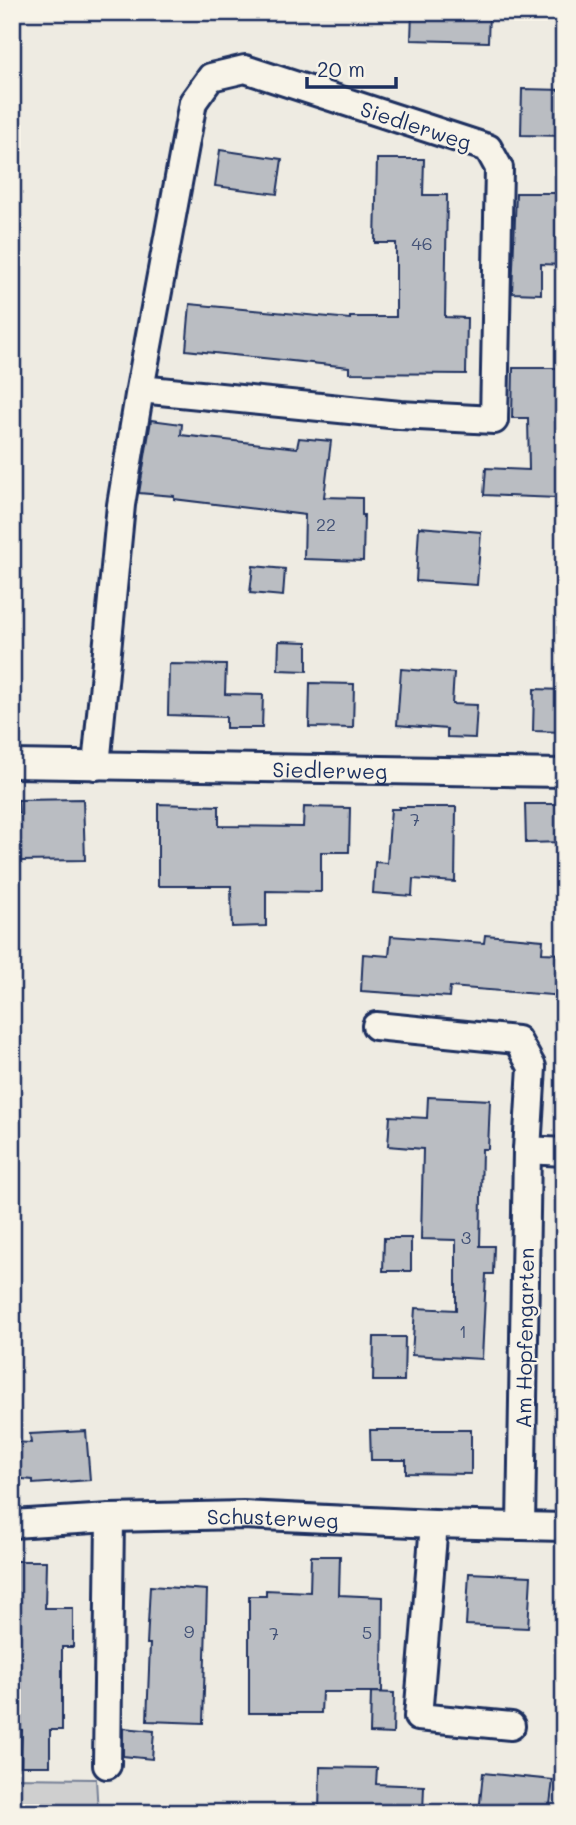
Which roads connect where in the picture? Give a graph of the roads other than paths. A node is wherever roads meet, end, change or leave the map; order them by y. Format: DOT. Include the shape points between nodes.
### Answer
graph roads {
  1 [pos="140,389"];
  2 [pos="12,764"];
  3 [pos="96,766"];
  4 [pos="564,773"];
  5 [pos="376,1026"];
  6 [pos="527,1150"];
  7 [pos="564,1152"];
  8 [pos="110,1518"];
  9 [pos="12,1524"];
  10 [pos="434,1524"];
  11 [pos="521,1526"];
  12 [pos="564,1527"];
  13 [pos="511,1727"];
  14 [pos="107,1765"];
  1 -- 1 [label="street, Siedlerweg" via="494,420 499,168 488,148 245,69 211,77 193,102"];
  1 -- 3 [label="street, Siedlerweg" via="121,505"];
  2 -- 3 [label="street, Siedlerweg"];
  3 -- 4 [label="street, Siedlerweg"];
  5 -- 6 [label="street, Am Hopfengarten" via="517,1040 532,1067"];
  6 -- 7 [label="street"];
  6 -- 11 [label="street, Am Hopfengarten"];
  8 -- 9 [label="street, Schusterweg"];
  8 -- 10 [label="street, Schusterweg" via="243,1515"];
  8 -- 14 [label="street"];
  10 -- 11 [label="street, Schusterweg"];
  10 -- 13 [label="street" via="418,1717"];
  11 -- 12 [label="street, Schusterweg"];
}
